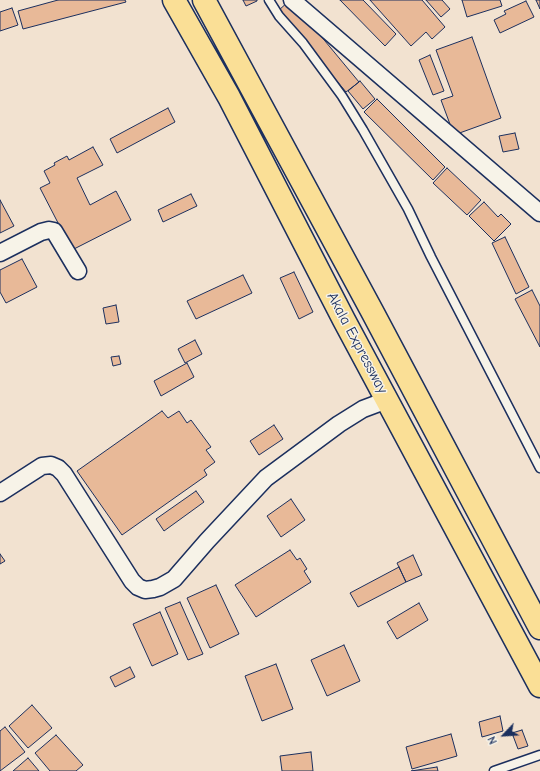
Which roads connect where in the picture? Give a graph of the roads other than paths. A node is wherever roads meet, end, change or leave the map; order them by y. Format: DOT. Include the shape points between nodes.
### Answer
graph roads {
  1 [pos="174,0"];
  2 [pos="204,0"];
  3 [pos="269,0"];
  4 [pos="292,0"];
  5 [pos="540,213"];
  6 [pos="0,253"];
  7 [pos="78,271"];
  8 [pos="387,400"];
  9 [pos="540,468"];
  10 [pos="0,493"];
  11 [pos="540,628"];
  12 [pos="540,686"];
  13 [pos="540,755"];
  14 [pos="494,771"];
  1 -- 8 [label="main road, Akala Expressway" via="229,97"];
  2 -- 11 [label="main road, Akala Expressway"];
  3 -- 9 [label="lane" via="342,96 363,130 408,209"];
  4 -- 5 [label="street"];
  6 -- 7 [label="street" via="41,232 54,231"];
  8 -- 10 [label="street" via="362,409 266,478 174,579 153,589 145,590 132,581 58,468 51,465 42,466"];
  8 -- 12 [label="main road, Akala Expressway"];
  13 -- 14 [label="lane"];
}
